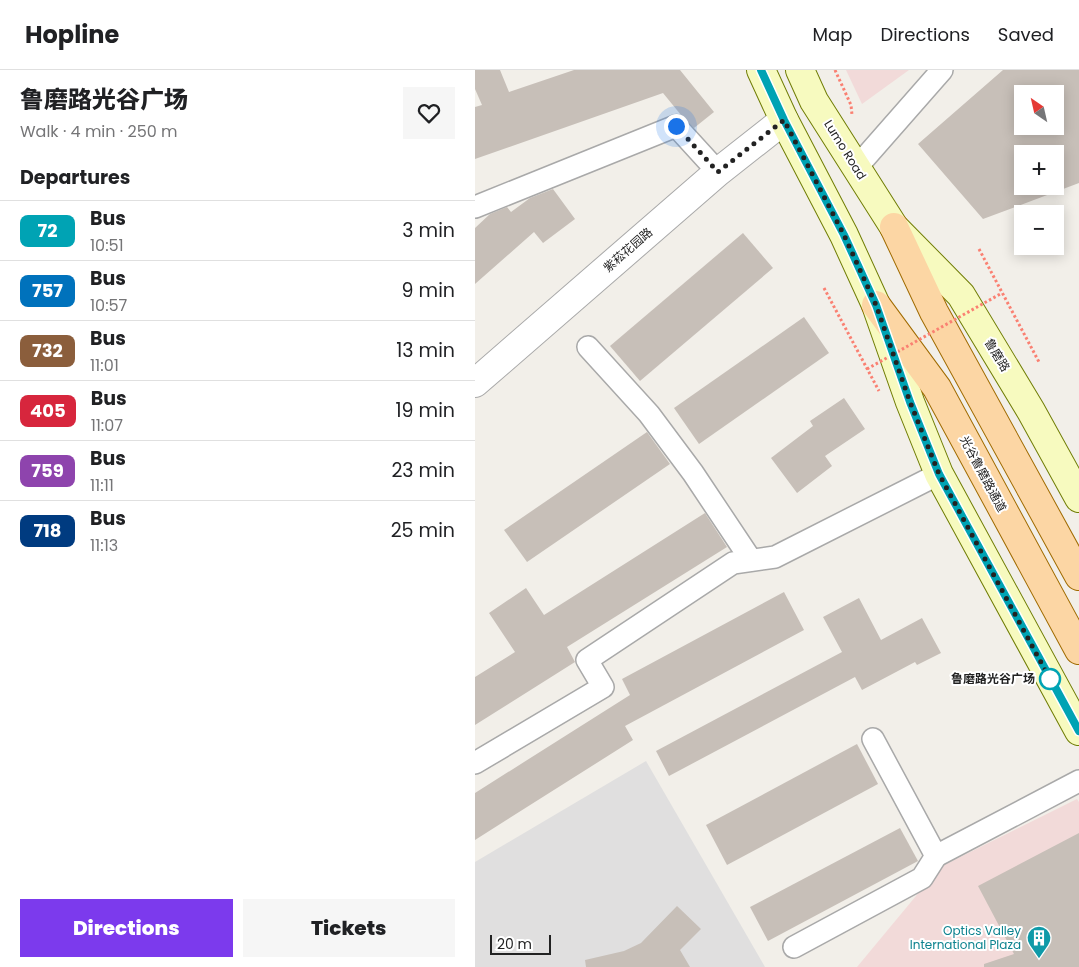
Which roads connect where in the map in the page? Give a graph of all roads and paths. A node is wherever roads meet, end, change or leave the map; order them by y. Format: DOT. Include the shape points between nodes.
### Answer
graph roads {
  1 [pos="761,70"];
  2 [pos="800,70"];
  3 [pos="942,70"];
  4 [pos="784,120"];
  5 [pos="856,168"];
  6 [pos="718,172"];
  7 [pos="475,207"];
  8 [pos="893,228"];
  9 [pos="979,249"];
  10 [pos="824,288"];
  11 [pos="1002,293"];
  12 [pos="876,305"];
  13 [pos="588,346"];
  14 [pos="1039,362"];
  15 [pos="475,382"];
  16 [pos="939,474"];
  17 [pos="1079,498"];
  18 [pos="751,560"];
  19 [pos="1079,576"];
  20 [pos="1079,650"];
  21 [pos="1079,731"];
  22 [pos="873,738"];
  23 [pos="475,763"];
  24 [pos="1079,781"];
  25 [pos="936,856"];
  26 [pos="794,947"];
  1 -- 4 [label="main road"];
  2 -- 5 [label="main road, Lumo Road" via="814,101"];
  3 -- 5 [label="street"];
  4 -- 6 [label="street, 紫菘花园路"];
  4 -- 12 [label="main road" via="844,235"];
  5 -- 8 [label="main road, Lumo Road"];
  6 -- 7 [label="street" via="676,126"];
  6 -- 15 [label="street, 紫菘花园路"];
  8 -- 17 [label="main road, 鲁磨路" via="961,294"];
  8 -- 19 [label="main road" via="934,312"];
  9 -- 11 [label="path"];
  10 -- 11 [label="path, bridge" via="867,369"];
  11 -- 14 [label="path"];
  12 -- 16 [label="main road"];
  12 -- 20 [label="main road, 光谷鲁磨路通道" via="937,388"];
  13 -- 18 [label="street" via="649,414"];
  16 -- 18 [label="street" via="775,557"];
  16 -- 21 [label="main road"];
  18 -- 23 [label="street" via="733,562 587,660 603,687"];
  22 -- 25 [label="street"];
  24 -- 25 [label="street"];
  25 -- 26 [label="street" via="922,878"];
}
